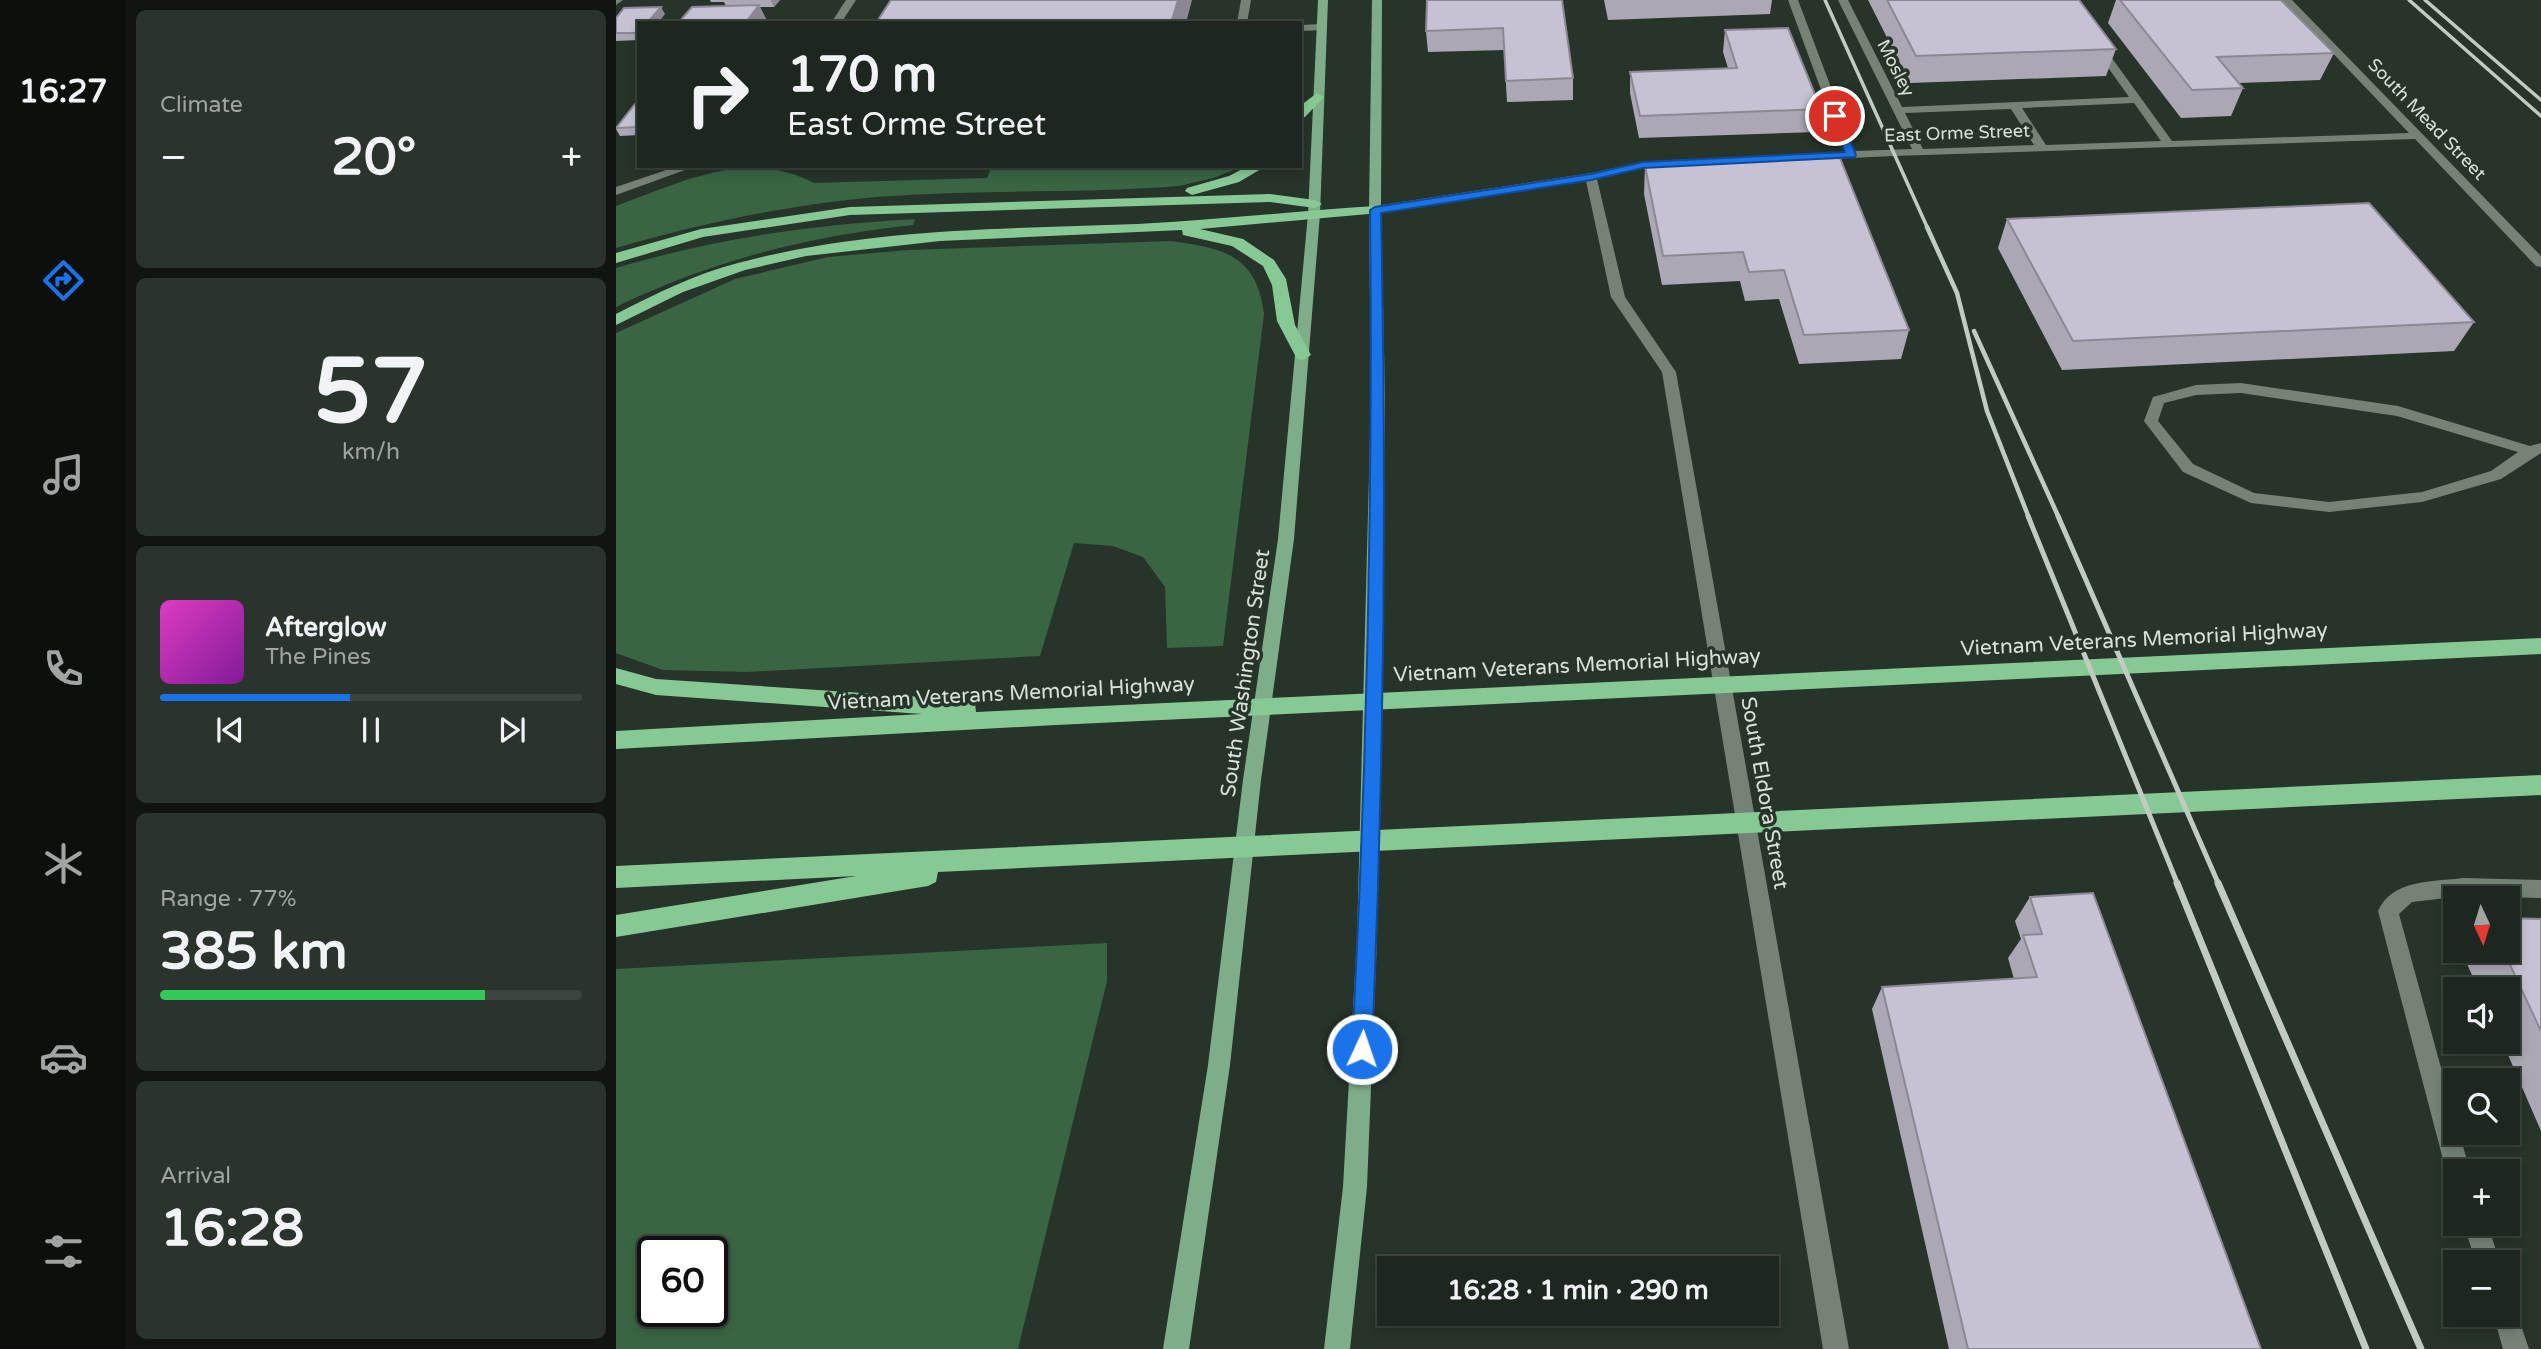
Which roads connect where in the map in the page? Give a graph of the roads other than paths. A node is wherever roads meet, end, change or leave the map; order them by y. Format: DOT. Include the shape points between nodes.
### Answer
graph roads {
  1 [pos="851,0"];
  2 [pos="1246,0"];
  3 [pos="1323,0"];
  4 [pos="1377,0"];
  5 [pos="1793,0"];
  6 [pos="1843,0"];
  7 [pos="2287,0"];
  8 [pos="837,21"];
  9 [pos="1242,21"];
  10 [pos="1321,27"];
  11 [pos="1302,28"];
  12 [pos="2088,33"];
  13 [pos="1317,97"];
  14 [pos="2137,100"];
  15 [pos="2014,105"];
  16 [pos="1898,110"];
  17 [pos="1302,112"];
  18 [pos="2418,136"];
  19 [pos="2169,144"];
  20 [pos="2042,148"];
  21 [pos="1919,152"];
  22 [pos="1851,155"];
  23 [pos="684,168"];
  24 [pos="1255,168"];
  25 [pos="1591,177"];
  26 [pos="616,191"];
  27 [pos="1149,201"];
  28 [pos="1314,209"];
  29 [pos="1375,210"];
  30 [pos="1144,228"];
  31 [pos="616,258"];
  32 [pos="2541,263"];
  33 [pos="616,320"];
  34 [pos="1303,355"];
  35 [pos="2536,450"];
  36 [pos="2541,646"];
  37 [pos="616,676"];
  38 [pos="1056,716"];
  39 [pos="616,740"];
  40 [pos="2541,785"];
  41 [pos="1022,859"];
  42 [pos="616,877"];
  43 [pos="2541,888"];
  44 [pos="616,926"];
  45 [pos="2455,1159"];
  46 [pos="2509,1327"];
  47 [pos="1176,1349"];
  48 [pos="1337,1349"];
  49 [pos="1836,1349"];
  50 [pos="2516,1349"];
  1 -- 8 [label="street"];
  2 -- 9 [label="street"];
  3 -- 10 [label="main road, South Washington Street"];
  4 -- 29 [label="main road"];
  5 -- 22 [label="street"];
  6 -- 16 [label="street, Mosley"];
  7 -- 18 [label="street, South Mead Street"];
  10 -- 11 [label="street"];
  10 -- 13 [label="main road, South Washington Street"];
  12 -- 14 [label="street"];
  13 -- 17 [label="highway"];
  13 -- 28 [label="main road, South Washington Street"];
  14 -- 15 [label="street"];
  14 -- 19 [label="street"];
  15 -- 16 [label="street"];
  15 -- 20 [label="street"];
  16 -- 21 [label="street, Mosley"];
  18 -- 19 [label="street, East Orme Street"];
  18 -- 32 [label="street, South Mead Street"];
  19 -- 20 [label="street, East Orme Street"];
  20 -- 21 [label="street, East Orme Street"];
  21 -- 22 [label="street, East Orme Street"];
  22 -- 25 [label="street, East Orme Street" via="1643,165"];
  23 -- 26 [label="street"];
  24 -- 27 [label="highway" via="1208,188"];
  25 -- 29 [label="street, East Orme Street"];
  25 -- 49 [label="street, South Eldora Street" via="1618,298 1669,372"];
  27 -- 28 [label="highway" via="1270,198"];
  27 -- 31 [label="highway" via="850,211 701,233"];
  28 -- 29 [label="highway"];
  28 -- 30 [label="highway"];
  28 -- 34 [label="main road, South Washington Street"];
  29 -- 48 [label="main road" via="1378,398 1367,938 1355,1187"];
  30 -- 33 [label="highway" via="840,244 721,272 653,299"];
  30 -- 34 [label="highway" via="1230,239 1258,253 1275,272 1285,321"];
  34 -- 47 [label="main road, South Washington Street" via="1286,539 1219,1065"];
  35 -- 35 [label="street" via="2496,475 2422,497 2329,507 2251,498 2188,468 2151,421 2158,400 2196,390 2241,388 2398,411"];
  36 -- 38 [label="highway, Vietnam Veterans Memorial Highway"];
  37 -- 38 [label="highway" via="656,687"];
  38 -- 39 [label="highway, Vietnam Veterans Memorial Highway"];
  40 -- 41 [label="highway"];
  41 -- 42 [label="highway"];
  41 -- 44 [label="highway"];
  43 -- 45 [label="street" via="2463,887 2407,894 2388,911"];
  46 -- 50 [label="street"];
}
